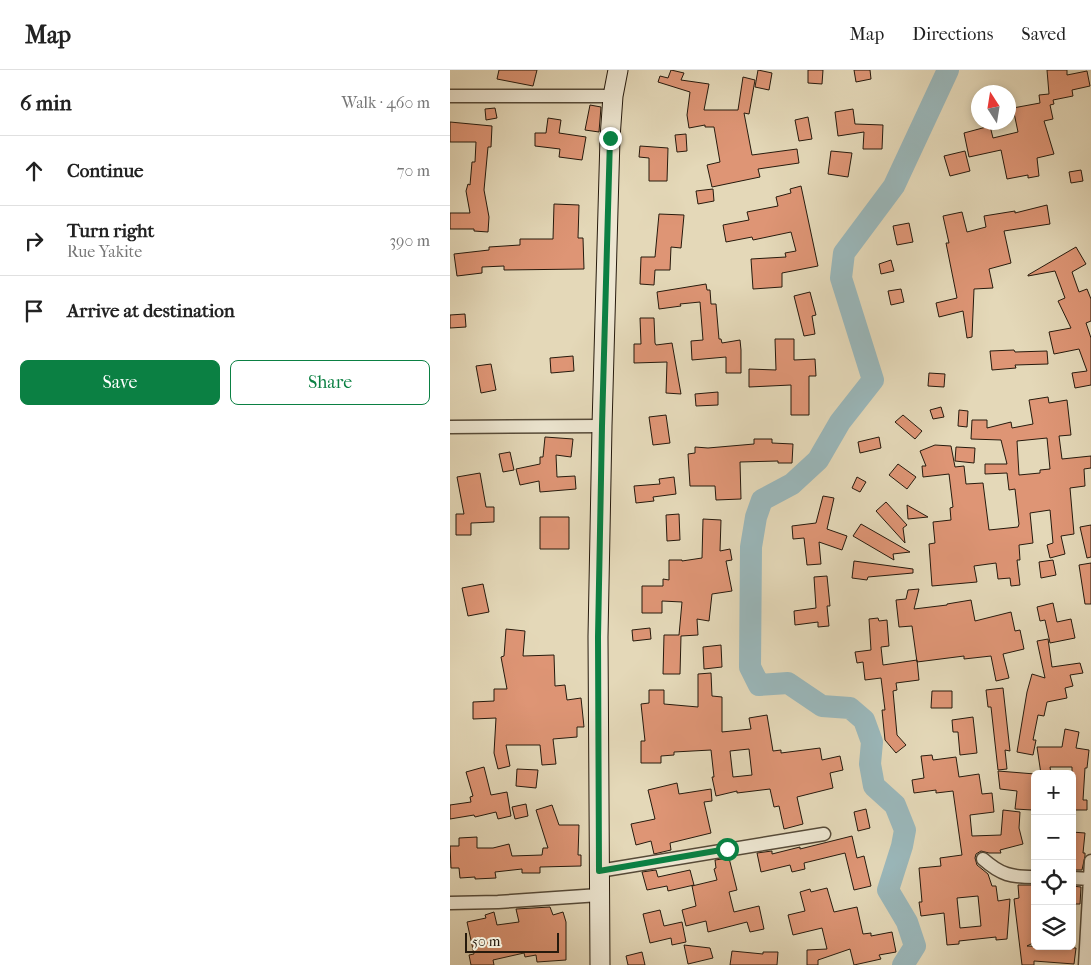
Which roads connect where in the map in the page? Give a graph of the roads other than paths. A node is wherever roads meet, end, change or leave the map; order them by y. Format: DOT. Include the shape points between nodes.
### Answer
graph roads {
  1 [pos="618,70"];
  2 [pos="450,96"];
  3 [pos="614,96"];
  4 [pos="602,426"];
  5 [pos="450,428"];
  6 [pos="824,834"];
  7 [pos="983,859"];
  8 [pos="1091,861"];
  9 [pos="599,871"];
  10 [pos="1031,877"];
  11 [pos="1076,878"];
  12 [pos="1091,879"];
  13 [pos="599,895"];
  14 [pos="450,903"];
  15 [pos="600,965"];
  16 [pos="1085,965"];
  1 -- 3 [label="main road"];
  2 -- 3 [label="street"];
  3 -- 4 [label="main road"];
  4 -- 5 [label="street"];
  4 -- 9 [label="main road" via="598,637"];
  6 -- 9 [label="street"];
  7 -- 10 [label="street" via="996,870 1013,877"];
  8 -- 12 [label="street"];
  9 -- 13 [label="main road"];
  11 -- 12 [label="street"];
  12 -- 16 [label="street"];
  13 -- 14 [label="street"];
  13 -- 15 [label="main road"];
}
